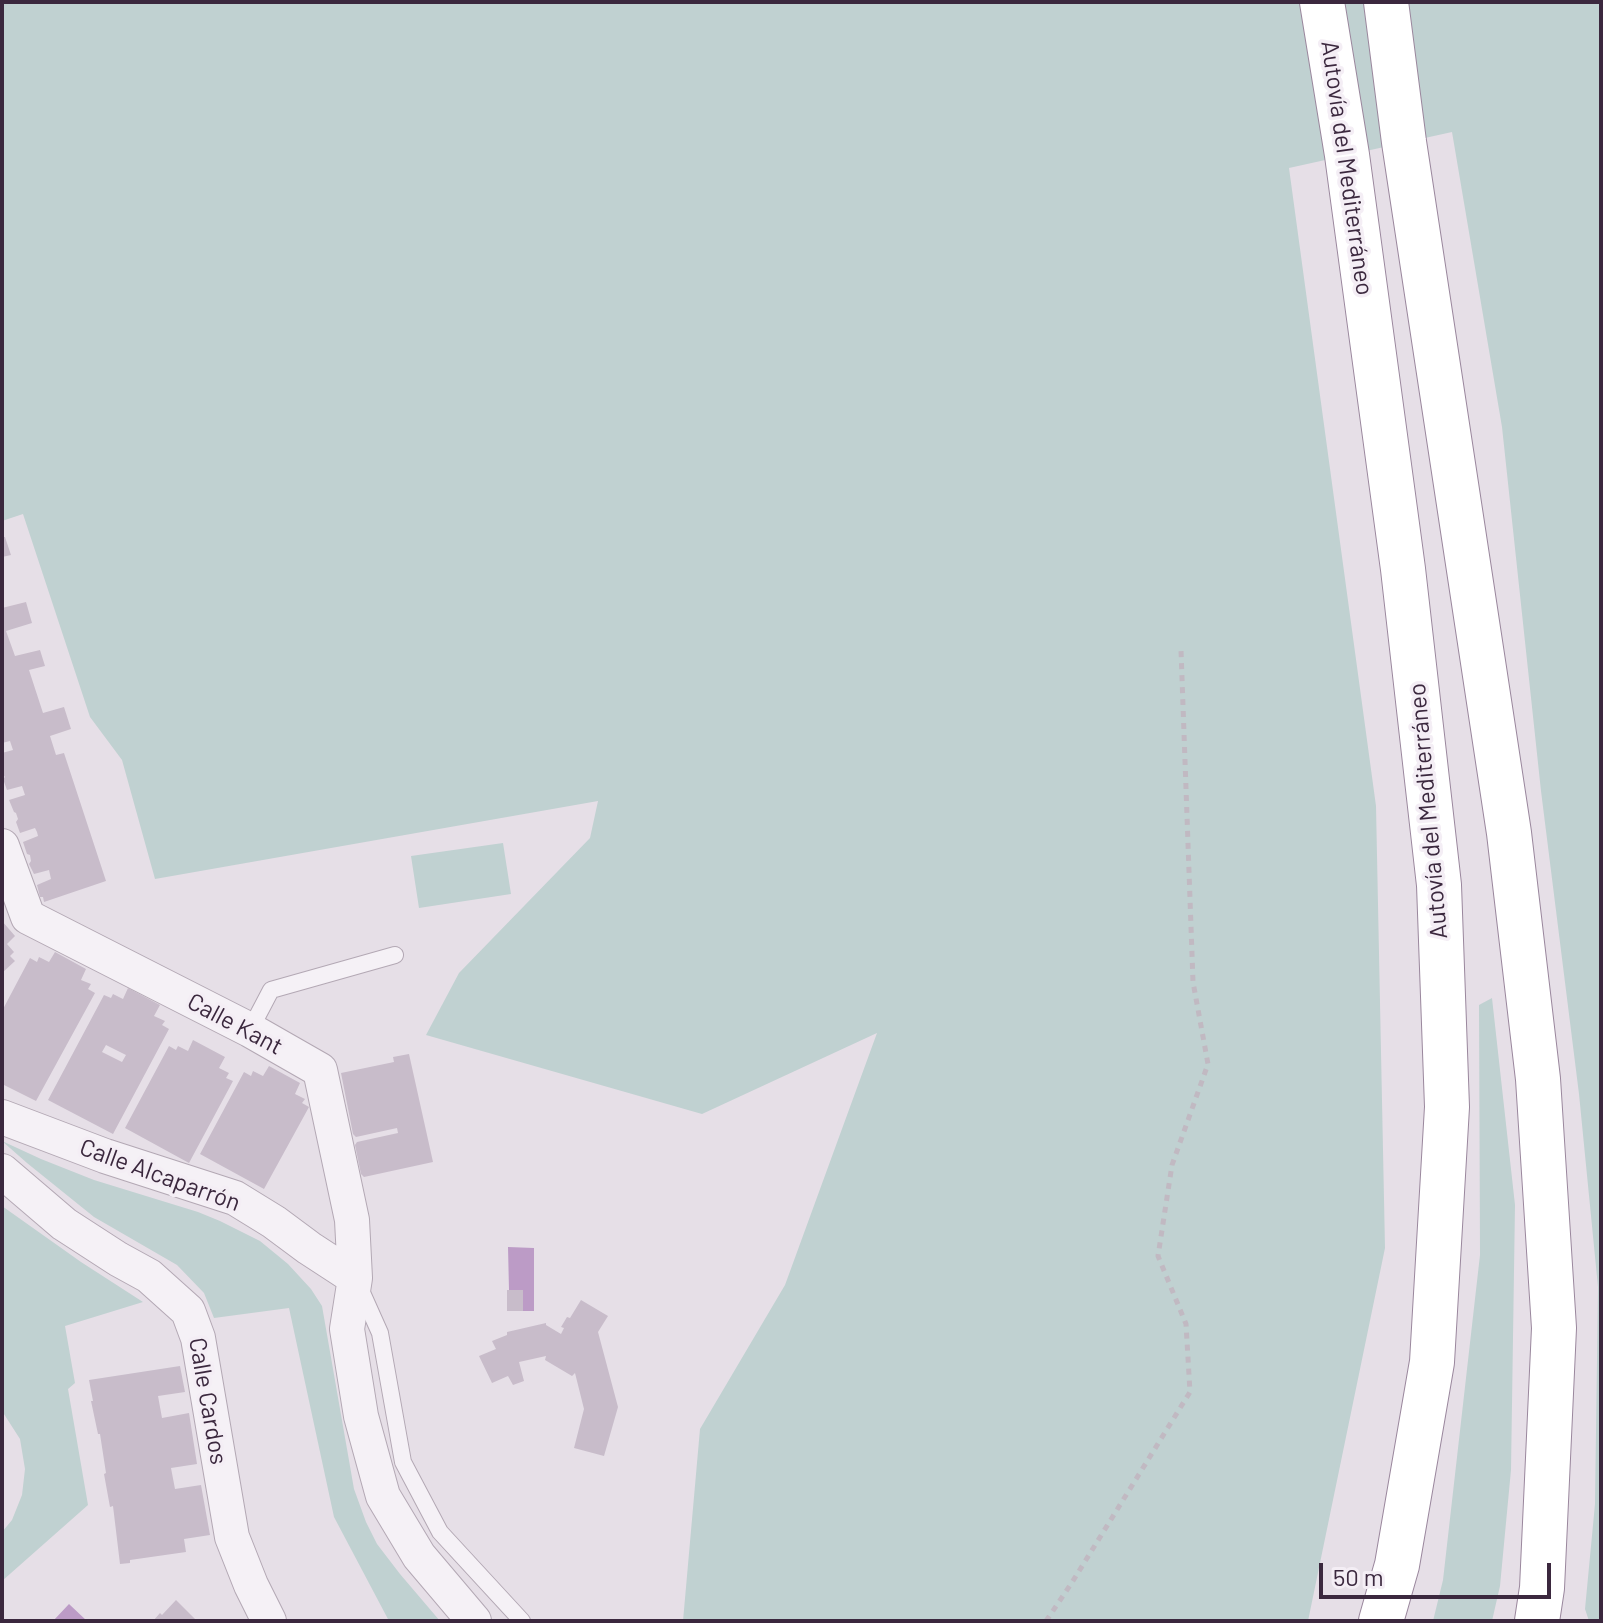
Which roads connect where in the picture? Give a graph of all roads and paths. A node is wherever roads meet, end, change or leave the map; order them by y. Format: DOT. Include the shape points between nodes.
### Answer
graph roads {
  1 [pos="1322,2"];
  2 [pos="1386,2"];
  3 [pos="1181,650"];
  4 [pos="2,846"];
  5 [pos="395,955"];
  6 [pos="250,1030"];
  7 [pos="2,1117"];
  8 [pos="2,1171"];
  9 [pos="355,1278"];
  10 [pos="269,1621"];
  11 [pos="474,1621"];
  12 [pos="522,1621"];
  13 [pos="1046,1621"];
  14 [pos="1381,1621"];
  15 [pos="1537,1621"];
  1 -- 14 [label="highway, Autovía del Mediterráneo" via="1403,569 1437,869 1447,1107 1432,1362 1397,1565"];
  2 -- 15 [label="highway" via="1509,833 1538,1079 1554,1328"];
  3 -- 13 [label="path" via="1193,982 1208,1064 1172,1165 1158,1256 1186,1324 1190,1392"];
  4 -- 6 [label="street, Calle Kant" via="28,917"];
  5 -- 6 [label="lane" via="271,990"];
  6 -- 9 [label="street, Calle Kant" via="320,1070 352,1220"];
  7 -- 9 [label="street, Calle Alcaparrón" via="235,1198"];
  8 -- 10 [label="street, Calle Cardos" via="64,1224 149,1276 188,1311 198,1338 232,1537"];
  9 -- 11 [label="street" via="347,1329 361,1416 383,1496 419,1556"];
  9 -- 12 [label="lane" via="380,1333 403,1462 440,1532"];
}
